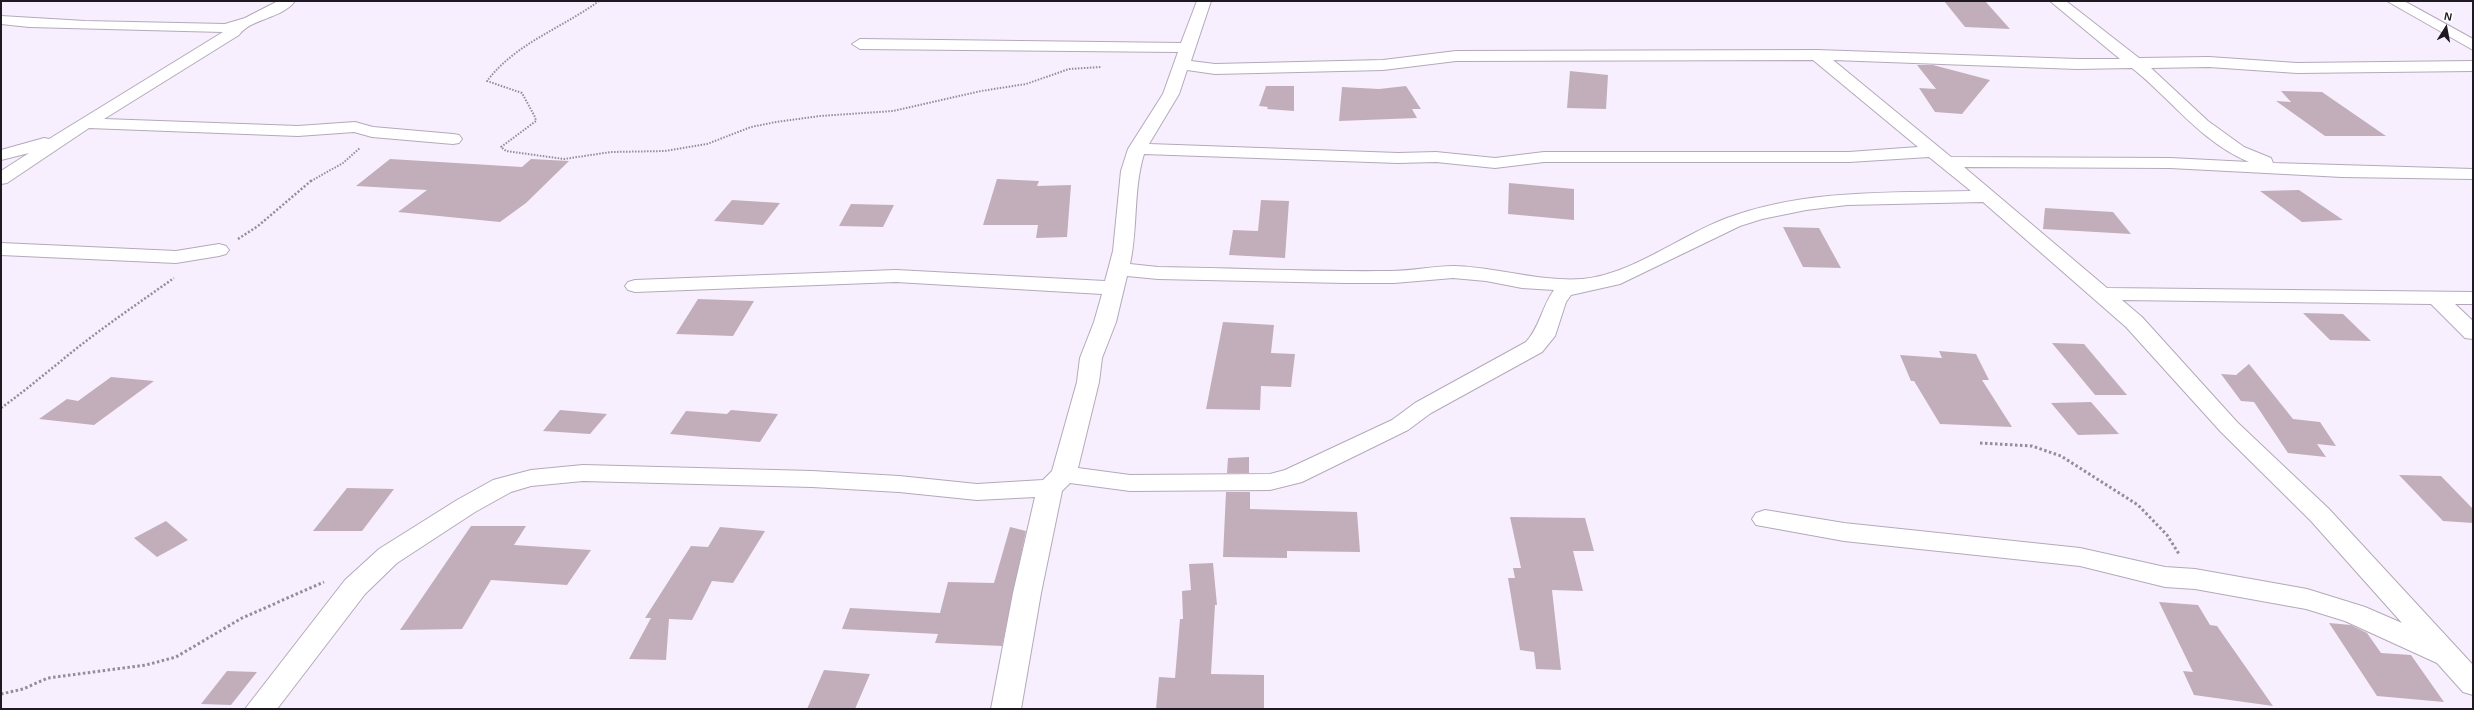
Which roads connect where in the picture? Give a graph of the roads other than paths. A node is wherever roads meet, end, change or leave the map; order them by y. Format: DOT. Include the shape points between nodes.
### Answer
graph roads {
  1 [pos="288,1"];
  2 [pos="1204,1"];
  3 [pos="2056,1"];
  4 [pos="2394,1"];
  5 [pos="1,20"];
  6 [pos="238,26"];
  7 [pos="860,44"];
  8 [pos="2473,45"];
  9 [pos="1817,55"];
  10 [pos="1184,56"];
  11 [pos="2131,62"];
  12 [pos="2473,66"];
  13 [pos="85,123"];
  14 [pos="65,137"];
  15 [pos="453,139"];
  16 [pos="1137,149"];
  17 [pos="1,155"];
  18 [pos="1939,157"];
  19 [pos="2283,169"];
  20 [pos="2473,174"];
  21 [pos="1,179"];
  22 [pos="1988,196"];
  23 [pos="1,249"];
  24 [pos="219,250"];
  25 [pos="1115,278"];
  26 [pos="1580,285"];
  27 [pos="635,286"];
  28 [pos="2102,294"];
  29 [pos="2436,297"];
  30 [pos="2473,298"];
  31 [pos="2473,333"];
  32 [pos="1057,481"];
  33 [pos="1765,519"];
  34 [pos="2449,658"];
  35 [pos="2473,684"];
  36 [pos="260,709"];
  37 [pos="1006,709"];
  1 -- 6 [label="street"];
  2 -- 10 [label="street"];
  3 -- 11 [label="street"];
  4 -- 8 [label="street"];
  5 -- 6 [label="street" via="125,29"];
  6 -- 13 [label="street" via="234,32"];
  7 -- 10 [label="street"];
  9 -- 10 [label="street" via="1456,56 1383,65 1215,69"];
  9 -- 11 [label="street" via="2077,64"];
  9 -- 18 [label="street"];
  10 -- 16 [label="street" via="1171,94"];
  11 -- 12 [label="street" via="2209,62 2297,68"];
  11 -- 19 [label="street" via="2148,74 2202,125 2238,151"];
  13 -- 14 [label="street"];
  13 -- 15 [label="street" via="298,131 354,127 372,132"];
  14 -- 17 [label="street"];
  14 -- 21 [label="street"];
  16 -- 18 [label="street" via="1199,153 1436,158 1495,163 1544,157"];
  16 -- 25 [label="street" via="1130,171 1123,251"];
  18 -- 19 [label="street" via="2170,163"];
  18 -- 22 [label="street"];
  19 -- 20 [label="street"];
  22 -- 26 [label="street" via="1848,199 1758,214 1733,222 1613,280"];
  22 -- 28 [label="street"];
  23 -- 24 [label="street" via="176,257"];
  25 -- 26 [label="street" via="1158,273 1394,277 1454,272 1522,282"];
  25 -- 27 [label="street" via="896,276"];
  25 -- 32 [label="street" via="1105,322 1091,358 1088,382"];
  26 -- 32 [label="street" via="1564,291 1556,302 1544,336 1534,347 1423,408 1400,425 1293,476 1270,482"];
  28 -- 29 [label="street"];
  28 -- 34 [label="street" via="2134,322 2229,427 2320,515"];
  29 -- 30 [label="street"];
  29 -- 31 [label="street"];
  32 -- 36 [label="street" via="977,492 899,484 804,479 583,473 531,478 502,486 388,556 355,587"];
  32 -- 37 [label="street" via="1027,593"];
  33 -- 34 [label="street" via="1844,532 2080,557 2165,577 2195,579 2307,599 2355,614"];
  34 -- 35 [label="street"];
}
